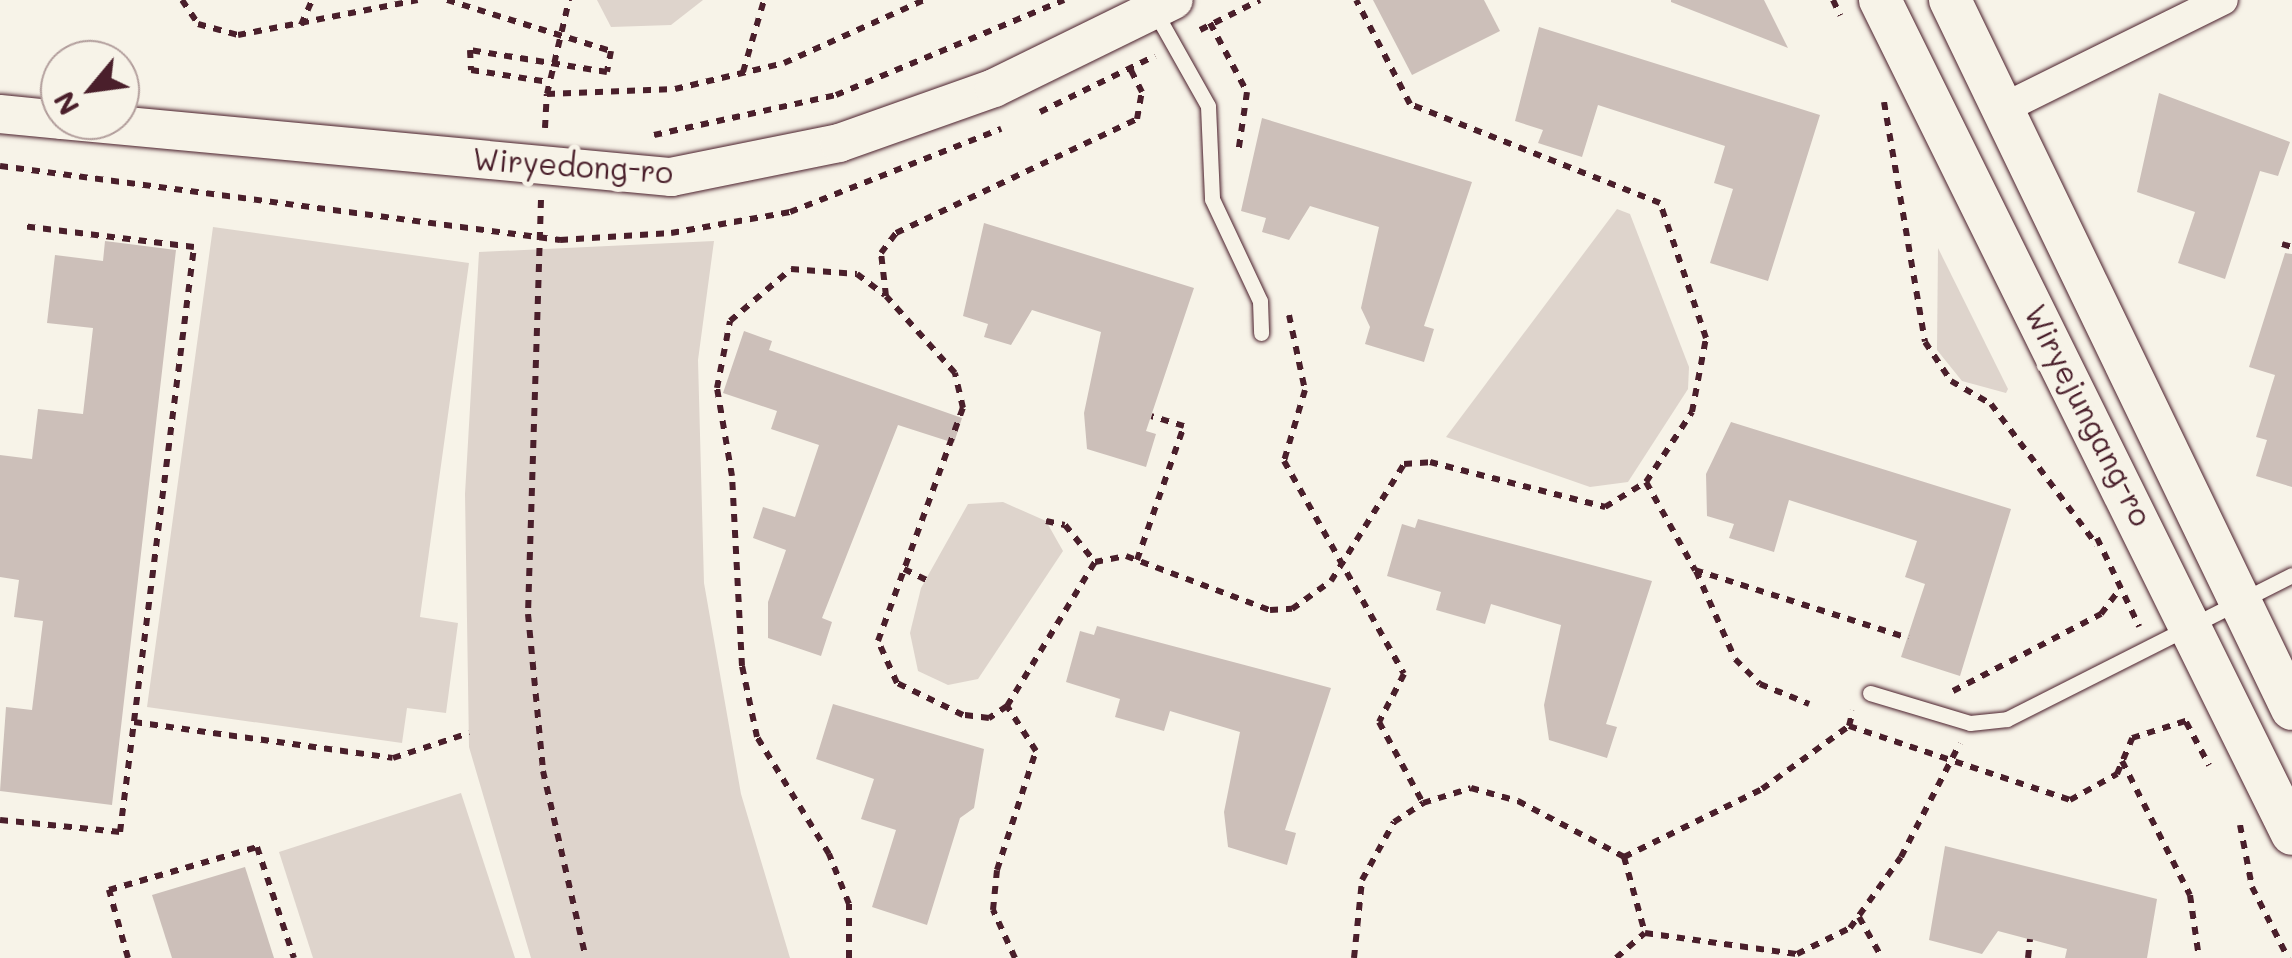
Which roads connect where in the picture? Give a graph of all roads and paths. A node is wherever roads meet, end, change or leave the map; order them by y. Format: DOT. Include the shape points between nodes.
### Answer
graph roads {
  1 [pos="182,0"];
  2 [pos="312,0"];
  3 [pos="418,0"];
  4 [pos="447,0"];
  5 [pos="569,0"];
  6 [pos="764,0"];
  7 [pos="924,0"];
  8 [pos="1064,0"];
  9 [pos="1356,0"];
  10 [pos="1880,0"];
  11 [pos="1950,0"];
  12 [pos="2223,0"];
  13 [pos="1170,5"];
  14 [pos="301,26"];
  15 [pos="1110,31"];
  16 [pos="561,37"];
  17 [pos="555,62"];
  18 [pos="742,73"];
  19 [pos="549,82"];
  20 [pos="547,94"];
  21 [pos="1883,101"];
  22 [pos="2004,108"];
  23 [pos="0,114"];
  24 [pos="40,118"];
  25 [pos="140,127"];
  26 [pos="637,139"];
  27 [pos="544,143"];
  28 [pos="1234,166"];
  29 [pos="24,226"];
  30 [pos="538,239"];
  31 [pos="2282,244"];
  32 [pos="2292,246"];
  33 [pos="886,296"];
  34 [pos="1284,303"];
  35 [pos="1262,333"];
  36 [pos="1151,416"];
  37 [pos="1646,482"];
  38 [pos="1046,521"];
  39 [pos="2103,553"];
  40 [pos="1137,560"];
  41 [pos="1095,562"];
  42 [pos="1340,562"];
  43 [pos="904,569"];
  44 [pos="1695,570"];
  45 [pos="2292,575"];
  46 [pos="927,580"];
  47 [pos="2242,605"];
  48 [pos="2196,627"];
  49 [pos="1908,638"];
  50 [pos="2150,650"];
  51 [pos="1936,686"];
  52 [pos="1870,693"];
  53 [pos="1808,704"];
  54 [pos="1007,706"];
  55 [pos="2292,709"];
  56 [pos="134,722"];
  57 [pos="468,734"];
  58 [pos="1952,760"];
  59 [pos="2122,761"];
  60 [pos="2212,771"];
  61 [pos="1423,803"];
  62 [pos="2230,804"];
  63 [pos="0,820"];
  64 [pos="2292,834"];
  65 [pos="1624,858"];
  66 [pos="1859,917"];
  67 [pos="1645,934"];
  68 [pos="2030,940"];
  69 [pos="128,958"];
  70 [pos="294,958"];
  71 [pos="586,958"];
  72 [pos="849,958"];
  73 [pos="1015,958"];
  74 [pos="1354,958"];
  75 [pos="1616,958"];
  76 [pos="1882,958"];
  77 [pos="2028,958"];
  78 [pos="2199,958"];
  79 [pos="2288,958"];
  1 -- 14 [label="path" via="198,24 238,35"];
  2 -- 14 [label="path"];
  3 -- 14 [label="path"];
  4 -- 16 [label="path"];
  5 -- 16 [label="path"];
  6 -- 18 [label="path"];
  7 -- 18 [label="path"];
  8 -- 26 [label="path" via="836,95"];
  9 -- 37 [label="path" via="1410,104 1660,202 1699,305 1705,370 1692,412"];
  10 -- 48 [label="main road, Wiryejungang-ro"];
  11 -- 22 [label="main road, Wiryejungang-ro"];
  12 -- 22 [label="street"];
  13 -- 15 [label="street, Wiryedong-ro"];
  13 -- 28 [label="path" via="1248,92"];
  13 -- 35 [label="lane" via="1208,106 1212,199 1260,301"];
  15 -- 25 [label="street, Wiryedong-ro" via="994,88 839,143 671,177"];
  15 -- 33 [label="path" via="1142,92 1137,119 896,233 878,274"];
  16 -- 17 [label="path"];
  16 -- 17 [label="path" via="612,51 607,72"];
  17 -- 19 [label="path"];
  17 -- 19 [label="path" via="470,50 471,70"];
  18 -- 20 [label="path" via="675,89"];
  19 -- 20 [label="path"];
  20 -- 27 [label="path"];
  21 -- 39 [label="path" via="1925,342 1950,382 1991,404"];
  22 -- 47 [label="main road, Wiryejungang-ro"];
  23 -- 24 [label="street, Wiryedong-ro"];
  29 -- 56 [label="path" via="194,247"];
  30 -- 71 [label="path" via="528,614 542,772"];
  31 -- 32 [label="path"];
  33 -- 43 [label="path" via="962,389"];
  33 -- 72 [label="path" via="856,274 791,269 730,321 716,388 732,476 742,666 757,737 830,854 849,904"];
  34 -- 42 [label="path" via="1306,390 1284,461"];
  36 -- 40 [label="path" via="1184,426"];
  37 -- 42 [label="path" via="1605,507 1580,507 1430,462 1404,464"];
  37 -- 44 [label="path"];
  38 -- 41 [label="path" via="1065,524"];
  40 -- 41 [label="path"];
  40 -- 42 [label="path" via="1270,610 1311,600"];
  41 -- 54 [label="path"];
  42 -- 61 [label="path" via="1404,674 1379,722"];
  43 -- 46 [label="path"];
  43 -- 54 [label="path" via="878,641 897,684 963,714 989,718"];
  44 -- 49 [label="path"];
  44 -- 53 [label="path" via="1736,659 1760,684"];
  45 -- 47 [label="lane"];
  47 -- 48 [label="lane"];
  47 -- 55 [label="main road, Wiryejungang-ro"];
  48 -- 50 [label="lane"];
  48 -- 64 [label="main road, Wiryejungang-ro"];
  50 -- 51 [label="path" via="2120,589 2101,614 1980,680 1954,691"];
  50 -- 52 [label="lane" via="2007,719 1970,723"];
  54 -- 73 [label="path" via="1036,751 997,870 994,910"];
  56 -- 57 [label="path" via="392,758"];
  56 -- 63 [label="path" via="120,832"];
  58 -- 59 [label="path" via="2070,800"];
  58 -- 65 [label="path" via="1849,726 1762,789"];
  58 -- 66 [label="path"];
  59 -- 60 [label="path" via="2132,738 2186,722"];
  59 -- 78 [label="path" via="2190,895"];
  61 -- 65 [label="path" via="1471,788 1518,801"];
  61 -- 74 [label="path" via="1394,822 1362,880"];
  62 -- 79 [label="path" via="2252,887"];
  65 -- 67 [label="path"];
  66 -- 67 [label="path" via="1797,954"];
  66 -- 76 [label="path"];
  67 -- 75 [label="path"];
  68 -- 77 [label="path"];
  69 -- 70 [label="path" via="110,890 257,847"];
}
